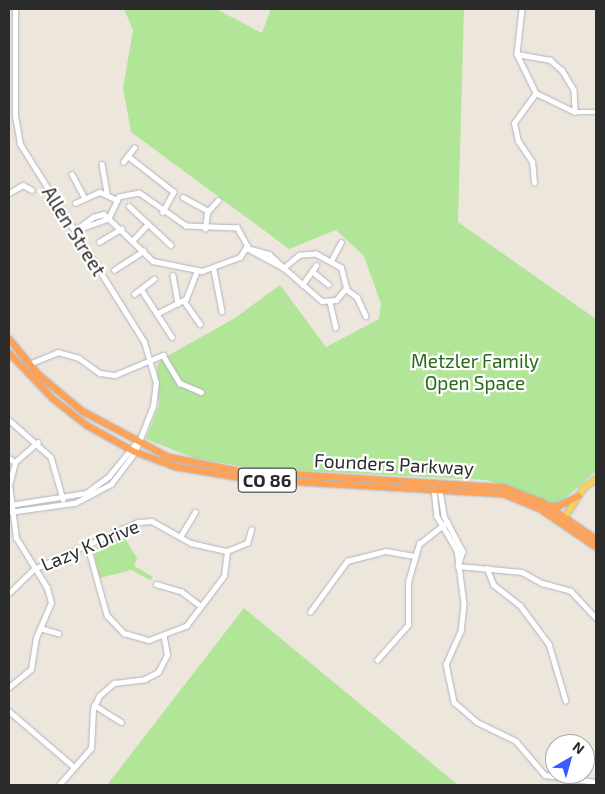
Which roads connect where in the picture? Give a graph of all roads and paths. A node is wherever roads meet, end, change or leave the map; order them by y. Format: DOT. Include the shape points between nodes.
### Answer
graph roads {
  1 [pos="15,9"];
  2 [pos="522,9"];
  3 [pos="517,54"];
  4 [pos="9,62"];
  5 [pos="15,62"];
  6 [pos="536,93"];
  7 [pos="575,112"];
  8 [pos="596,112"];
  9 [pos="134,148"];
  10 [pos="128,156"];
  11 [pos="124,162"];
  12 [pos="102,164"];
  13 [pos="72,174"];
  14 [pos="534,183"];
  15 [pos="32,190"];
  16 [pos="9,193"];
  17 [pos="107,194"];
  18 [pos="183,197"];
  19 [pos="84,198"];
  20 [pos="116,200"];
  21 [pos="218,200"];
  22 [pos="75,203"];
  23 [pos="129,206"];
  24 [pos="208,211"];
  25 [pos="164,212"];
  26 [pos="109,218"];
  27 [pos="148,224"];
  28 [pos="121,229"];
  29 [pos="204,229"];
  30 [pos="74,231"];
  31 [pos="133,240"];
  32 [pos="99,242"];
  33 [pos="341,242"];
  34 [pos="171,245"];
  35 [pos="247,248"];
  36 [pos="143,251"];
  37 [pos="331,261"];
  38 [pos="316,266"];
  39 [pos="284,268"];
  40 [pos="114,270"];
  41 [pos="197,270"];
  42 [pos="214,270"];
  43 [pos="312,271"];
  44 [pos="173,275"];
  45 [pos="154,279"];
  46 [pos="328,284"];
  47 [pos="302,285"];
  48 [pos="142,289"];
  49 [pos="346,289"];
  50 [pos="134,294"];
  51 [pos="184,301"];
  52 [pos="330,302"];
  53 [pos="178,304"];
  54 [pos="222,311"];
  55 [pos="158,312"];
  56 [pos="366,316"];
  57 [pos="200,324"];
  58 [pos="336,327"];
  59 [pos="172,337"];
  60 [pos="9,340"];
  61 [pos="9,354"];
  62 [pos="151,358"];
  63 [pos="29,364"];
  64 [pos="201,392"];
  65 [pos="9,420"];
  66 [pos="38,442"];
  67 [pos="136,443"];
  68 [pos="132,450"];
  69 [pos="9,458"];
  70 [pos="15,462"];
  71 [pos="596,479"];
  72 [pos="436,481"];
  73 [pos="437,488"];
  74 [pos="83,494"];
  75 [pos="579,496"];
  76 [pos="63,499"];
  77 [pos="75,504"];
  78 [pos="10,505"];
  79 [pos="548,506"];
  80 [pos="10,511"];
  81 [pos="195,512"];
  82 [pos="563,521"];
  83 [pos="444,524"];
  84 [pos="251,530"];
  85 [pos="180,537"];
  86 [pos="596,539"];
  87 [pos="88,547"];
  88 [pos="596,547"];
  89 [pos="228,551"];
  90 [pos="414,556"];
  91 [pos="458,566"];
  92 [pos="487,568"];
  93 [pos="34,569"];
  94 [pos="9,583"];
  95 [pos="156,584"];
  96 [pos="14,587"];
  97 [pos="9,593"];
  98 [pos="201,606"];
  99 [pos="310,612"];
  100 [pos="596,618"];
  101 [pos="40,628"];
  102 [pos="58,632"];
  103 [pos="164,638"];
  104 [pos="377,660"];
  105 [pos="9,686"];
  106 [pos="566,701"];
  107 [pos="94,705"];
  108 [pos="9,711"];
  109 [pos="121,722"];
  110 [pos="74,767"];
  111 [pos="596,782"];
  112 [pos="59,785"];
  1 -- 5 [label="street, Allen Street"];
  2 -- 3 [label="street"];
  3 -- 6 [label="street"];
  3 -- 7 [label="street" via="550,60 562,70 574,90"];
  4 -- 5 [label="street"];
  5 -- 30 [label="street, Allen Street" via="15,117 20,144"];
  6 -- 7 [label="street"];
  6 -- 14 [label="street" via="514,123 518,141 532,162"];
  7 -- 8 [label="street"];
  9 -- 10 [label="street"];
  10 -- 11 [label="street"];
  10 -- 25 [label="street" via="174,192"];
  12 -- 17 [label="street"];
  13 -- 19 [label="street"];
  15 -- 16 [label="street" via="23,185"];
  17 -- 19 [label="street"];
  17 -- 20 [label="street"];
  18 -- 24 [label="street"];
  19 -- 22 [label="street"];
  20 -- 25 [label="street" via="139,193"];
  20 -- 26 [label="street"];
  21 -- 24 [label="street"];
  23 -- 27 [label="street"];
  24 -- 29 [label="street"];
  25 -- 29 [label="street" via="186,226"];
  26 -- 28 [label="street"];
  26 -- 30 [label="street"];
  27 -- 31 [label="street"];
  27 -- 34 [label="street"];
  28 -- 31 [label="street"];
  28 -- 32 [label="street"];
  29 -- 35 [label="street" via="237,228 246,237"];
  30 -- 62 [label="street, Allen Street"];
  31 -- 36 [label="street"];
  33 -- 37 [label="street"];
  35 -- 39 [label="street"];
  35 -- 42 [label="street" via="240,257"];
  36 -- 40 [label="street"];
  36 -- 41 [label="street" via="158,264"];
  37 -- 39 [label="street" via="307,253"];
  37 -- 49 [label="street" via="345,274"];
  38 -- 43 [label="street"];
  39 -- 47 [label="street"];
  41 -- 42 [label="street"];
  41 -- 51 [label="street"];
  42 -- 54 [label="street"];
  43 -- 46 [label="street"];
  43 -- 47 [label="street"];
  44 -- 53 [label="street"];
  45 -- 48 [label="street"];
  47 -- 52 [label="street" via="317,299"];
  48 -- 50 [label="street"];
  48 -- 55 [label="street"];
  49 -- 52 [label="street"];
  49 -- 56 [label="street" via="356,296"];
  51 -- 53 [label="street"];
  51 -- 57 [label="street"];
  52 -- 58 [label="street"];
  53 -- 55 [label="street"];
  55 -- 59 [label="street"];
  60 -- 63 [label="highway, Founders Parkway / CO 86"];
  61 -- 63 [label="highway"];
  61 -- 68 [label="highway, Founders Parkway / CO 86" via="61,406"];
  62 -- 63 [label="street" via="115,375 100,373 63,353 47,354"];
  62 -- 64 [label="street" via="164,356 180,382"];
  62 -- 67 [label="street, Allen Street" via="154,401"];
  63 -- 67 [label="highway, Founders Parkway / CO 86" via="82,411"];
  65 -- 66 [label="street"];
  66 -- 70 [label="street"];
  66 -- 76 [label="street" via="55,464"];
  67 -- 68 [label="street"];
  67 -- 72 [label="highway, Founders Parkway / CO 86" via="209,468"];
  68 -- 73 [label="highway, Founders Parkway / CO 86" via="221,476"];
  68 -- 74 [label="street" via="109,476"];
  68 -- 77 [label="street" via="111,484"];
  69 -- 70 [label="street"];
  70 -- 78 [label="street" via="10,476"];
  71 -- 75 [label="main road"];
  72 -- 73 [label="street"];
  72 -- 79 [label="highway, Founders Parkway / CO 86" via="504,488"];
  73 -- 82 [label="highway, Founders Parkway / CO 86" via="510,496"];
  73 -- 83 [label="street"];
  74 -- 76 [label="street"];
  74 -- 77 [label="street"];
  75 -- 79 [label="highway" via="558,506"];
  75 -- 82 [label="main road"];
  76 -- 78 [label="street"];
  77 -- 80 [label="street"];
  78 -- 80 [label="street"];
  79 -- 82 [label="highway, Founders Parkway / CO 86"];
  80 -- 93 [label="street" via="16,538"];
  81 -- 85 [label="street"];
  82 -- 86 [label="highway, Founders Parkway / CO 86"];
  82 -- 88 [label="highway, Founders Parkway / CO 86"];
  83 -- 90 [label="street" via="424,537"];
  83 -- 91 [label="street" via="455,546"];
  84 -- 89 [label="street" via="247,543"];
  85 -- 87 [label="street, Lazy K Drive" via="159,523 143,521"];
  85 -- 89 [label="street, Lazy K Drive"];
  87 -- 93 [label="street, Lazy K Drive"];
  87 -- 103 [label="street" via="113,622 132,636"];
  89 -- 98 [label="street" via="226,573"];
  90 -- 99 [label="street" via="386,551 347,561"];
  90 -- 104 [label="street" via="407,588 408,625"];
  91 -- 92 [label="street"];
  91 -- 111 [label="street" via="463,620 446,664 454,702 477,722 516,741 545,775"];
  92 -- 100 [label="street" via="518,570 542,583 571,591"];
  92 -- 106 [label="street" via="494,585 520,605 552,648"];
  93 -- 96 [label="street, Lazy K Drive"];
  93 -- 101 [label="street" via="51,603"];
  94 -- 96 [label="street"];
  95 -- 98 [label="street" via="181,591"];
  96 -- 97 [label="street, Lazy K Drive"];
  98 -- 103 [label="street" via="186,626"];
  101 -- 102 [label="street"];
  101 -- 105 [label="street" via="31,669"];
  103 -- 107 [label="street" via="167,655 158,672 109,686"];
  107 -- 109 [label="street"];
  107 -- 110 [label="street" via="91,748"];
  108 -- 110 [label="street"];
  110 -- 112 [label="street"];
}
